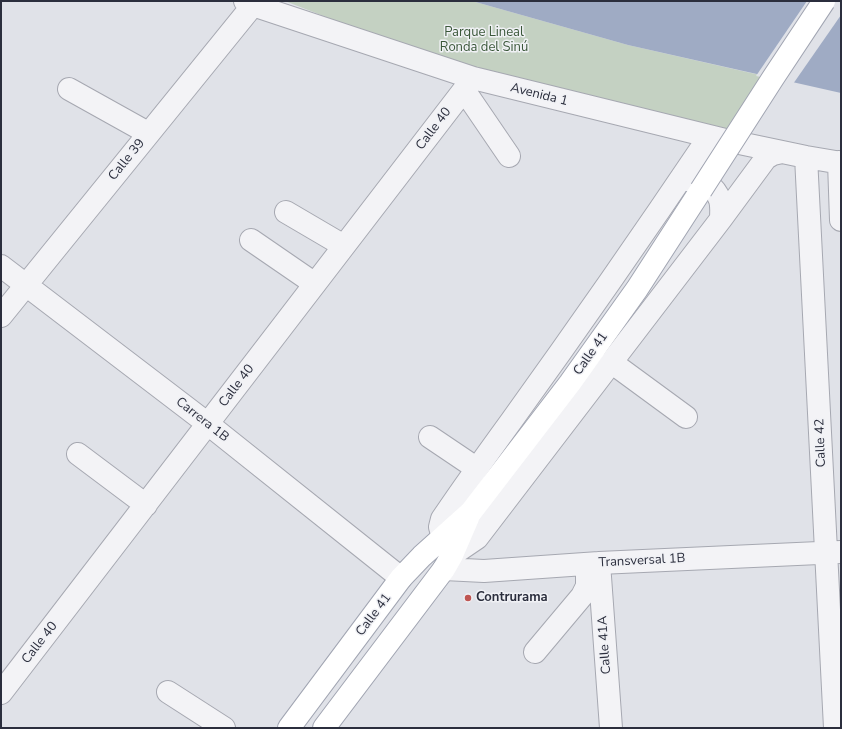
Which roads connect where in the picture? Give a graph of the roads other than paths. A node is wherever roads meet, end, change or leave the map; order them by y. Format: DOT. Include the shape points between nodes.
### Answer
graph roads {
  1 [pos="824,1"];
  2 [pos="249,3"];
  3 [pos="468,84"];
  4 [pos="69,90"];
  5 [pos="148,133"];
  6 [pos="709,137"];
  7 [pos="782,152"];
  8 [pos="509,156"];
  9 [pos="806,157"];
  10 [pos="840,163"];
  11 [pos="680,180"];
  12 [pos="286,212"];
  13 [pos="721,219"];
  14 [pos="841,220"];
  15 [pos="251,240"];
  16 [pos="344,246"];
  17 [pos="1,266"];
  18 [pos="315,284"];
  19 [pos="26,285"];
  20 [pos="1,316"];
  21 [pos="611,362"];
  22 [pos="686,417"];
  23 [pos="208,424"];
  24 [pos="430,437"];
  25 [pos="78,454"];
  26 [pos="476,468"];
  27 [pos="146,505"];
  28 [pos="477,538"];
  29 [pos="833,552"];
  30 [pos="446,554"];
  31 [pos="593,563"];
  32 [pos="484,571"];
  33 [pos="402,578"];
  34 [pos="535,652"];
  35 [pos="168,692"];
  36 [pos="1,693"];
  37 [pos="224,728"];
  38 [pos="290,728"];
  39 [pos="324,728"];
  40 [pos="611,728"];
  41 [pos="835,728"];
  1 -- 30 [label="main road, Calle 41, bridge" via="637,289 570,383 471,512"];
  2 -- 3 [label="street, Avenida 1"];
  2 -- 5 [label="street, Calle 39"];
  3 -- 6 [label="street, Avenida 1"];
  3 -- 8 [label="street"];
  3 -- 16 [label="street, Calle 40"];
  4 -- 5 [label="street"];
  5 -- 19 [label="street, Calle 39"];
  6 -- 7 [label="street, Avenida 1"];
  6 -- 11 [label="street"];
  7 -- 9 [label="street, Avenida 1"];
  7 -- 13 [label="street" via="766,158"];
  9 -- 10 [label="street, Avenida 1"];
  9 -- 29 [label="street, Calle 42" via="818,374"];
  10 -- 14 [label="street"];
  11 -- 13 [label="street" via="697,180 710,186 720,201"];
  11 -- 26 [label="street"];
  12 -- 16 [label="street"];
  13 -- 21 [label="street"];
  15 -- 18 [label="street"];
  16 -- 18 [label="street, Calle 40"];
  17 -- 19 [label="street, Carrera 1B"];
  18 -- 23 [label="street, Calle 40"];
  19 -- 20 [label="street, Calle 39"];
  19 -- 23 [label="street, Carrera 1B"];
  21 -- 22 [label="street"];
  21 -- 28 [label="street"];
  23 -- 27 [label="street, Calle 40"];
  23 -- 33 [label="street, Carrera 1B"];
  24 -- 26 [label="street"];
  25 -- 27 [label="street"];
  26 -- 30 [label="street" via="442,519 440,527"];
  27 -- 36 [label="street, Calle 40"];
  28 -- 30 [label="street"];
  28 -- 32 [label="street"];
  29 -- 31 [label="street, Transversal 1B"];
  29 -- 41 [label="street, Calle 42"];
  30 -- 32 [label="street, Transversal 1B"];
  30 -- 33 [label="main road, Calle 41" via="422,556"];
  30 -- 39 [label="main road, Calle 41"];
  31 -- 32 [label="street, Transversal 1B"];
  31 -- 34 [label="street" via="582,596"];
  31 -- 40 [label="street, Calle 41A"];
  33 -- 38 [label="main road, Calle 41"];
  35 -- 37 [label="street"];
}
